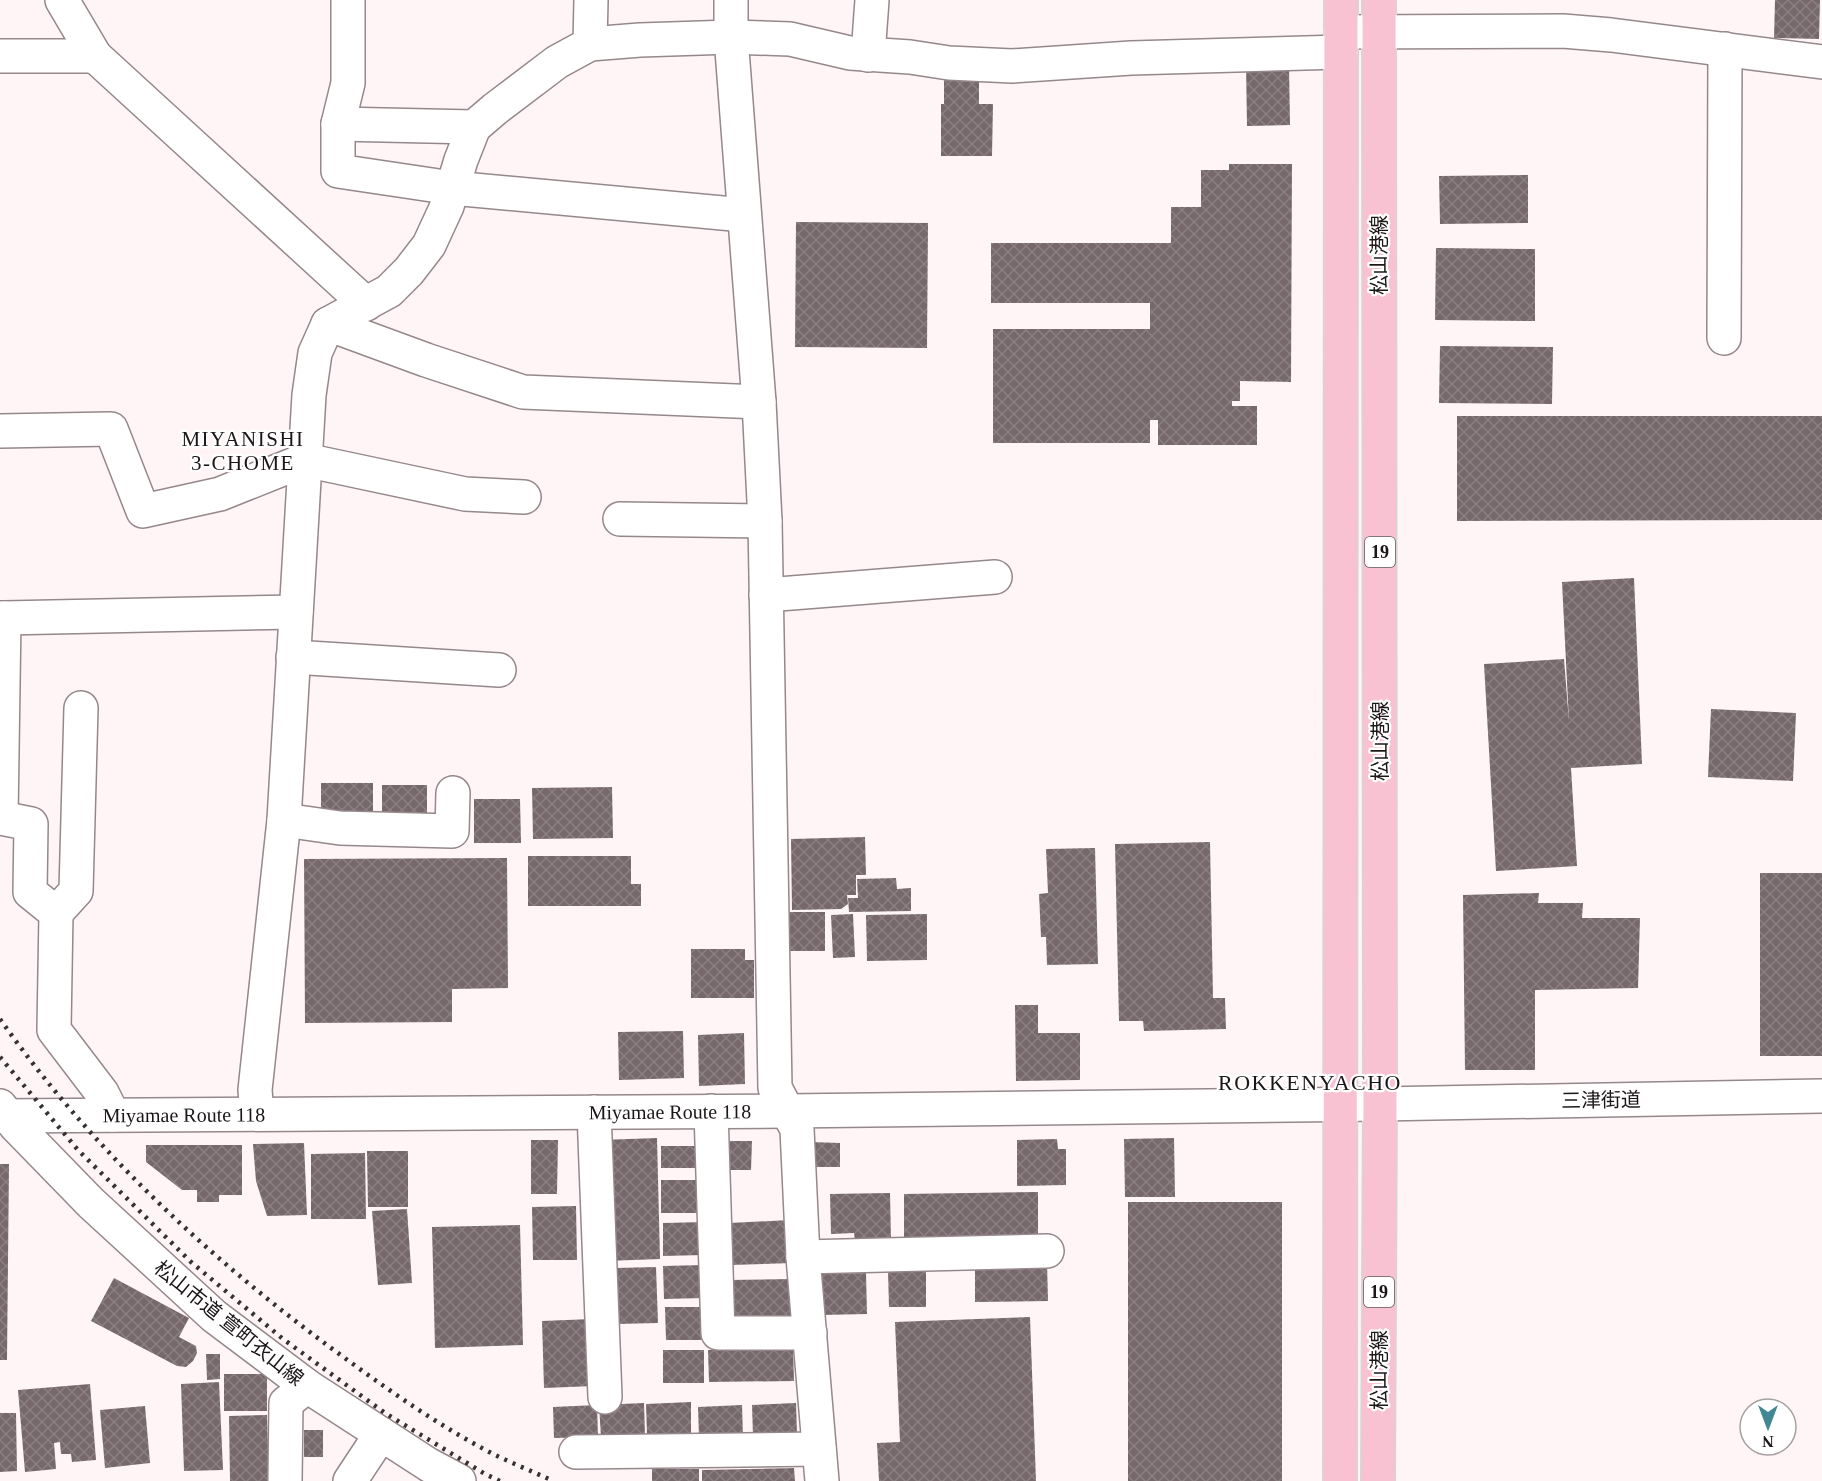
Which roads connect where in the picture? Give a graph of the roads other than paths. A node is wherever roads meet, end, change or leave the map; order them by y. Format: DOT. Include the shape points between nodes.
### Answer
graph roads {
  1 [pos="62,0"];
  2 [pos="348,0"];
  3 [pos="591,0"];
  4 [pos="731,0"];
  5 [pos="872,0"];
  6 [pos="1379,16"];
  7 [pos="1341,28"];
  8 [pos="730,37"];
  9 [pos="590,44"];
  10 [pos="1725,49"];
  11 [pos="0,56"];
  12 [pos="96,56"];
  13 [pos="868,56"];
  14 [pos="1822,62"];
  15 [pos="339,123"];
  16 [pos="474,127"];
  17 [pos="452,188"];
  18 [pos="744,215"];
  19 [pos="366,304"];
  20 [pos="328,324"];
  21 [pos="1724,338"];
  22 [pos="759,402"];
  23 [pos="0,431"];
  24 [pos="305,460"];
  25 [pos="524,497"];
  26 [pos="620,519"];
  27 [pos="765,520"];
  28 [pos="995,577"];
  29 [pos="766,595"];
  30 [pos="296,612"];
  31 [pos="2,618"];
  32 [pos="293,657"];
  33 [pos="499,670"];
  34 [pos="81,708"];
  35 [pos="453,793"];
  36 [pos="284,820"];
  37 [pos="56,913"];
  38 [pos="1822,1096"];
  39 [pos="1342,1104"];
  40 [pos="1380,1104"];
  41 [pos="786,1110"];
  42 [pos="711,1111"];
  43 [pos="594,1112"];
  44 [pos="2,1113"];
  45 [pos="257,1114"];
  46 [pos="113,1115"];
  47 [pos="1047,1251"];
  48 [pos="803,1257"];
  49 [pos="810,1333"];
  50 [pos="307,1386"];
  51 [pos="605,1397"];
  52 [pos="381,1434"];
  53 [pos="576,1452"];
  54 [pos="821,1465"];
  55 [pos="285,1481"];
  56 [pos="350,1481"];
  57 [pos="459,1481"];
  58 [pos="1340,1481"];
  59 [pos="1378,1481"];
  1 -- 12 [label="street"];
  2 -- 15 [label="street" via="348,82"];
  3 -- 9 [label="street"];
  4 -- 8 [label="street"];
  5 -- 13 [label="street"];
  6 -- 7 [label="street"];
  6 -- 10 [label="street" via="1611,35"];
  6 -- 40 [label="main road, 松山港線 / 19"];
  7 -- 13 [label="street" via="1131,58 1012,66"];
  7 -- 39 [label="main road, 松山港線 / 19"];
  8 -- 9 [label="street"];
  8 -- 13 [label="street" via="790,39"];
  8 -- 18 [label="street"];
  9 -- 16 [label="street" via="557,62"];
  10 -- 14 [label="street"];
  10 -- 21 [label="street"];
  11 -- 12 [label="street"];
  12 -- 19 [label="street"];
  15 -- 16 [label="street"];
  15 -- 17 [label="street" via="338,171"];
  16 -- 17 [label="street"];
  17 -- 18 [label="street"];
  17 -- 19 [label="street" via="429,245 390,291"];
  18 -- 22 [label="street"];
  19 -- 20 [label="street"];
  20 -- 22 [label="street" via="523,392"];
  20 -- 24 [label="street" via="315,353"];
  22 -- 27 [label="street"];
  23 -- 24 [label="street" via="111,429 143,512 220,494"];
  24 -- 25 [label="street" via="465,495"];
  24 -- 30 [label="street"];
  26 -- 27 [label="street"];
  27 -- 29 [label="street"];
  28 -- 29 [label="street"];
  29 -- 41 [label="street" via="775,1088"];
  30 -- 31 [label="street"];
  30 -- 32 [label="street"];
  31 -- 37 [label="street" via="2,818 31,824 30,892"];
  32 -- 33 [label="street"];
  32 -- 36 [label="street"];
  34 -- 37 [label="street" via="76,891"];
  35 -- 36 [label="street" via="452,831 340,828"];
  36 -- 45 [label="street" via="255,1090"];
  37 -- 46 [label="street" via="54,1030"];
  38 -- 40 [label="street, 三津街道"];
  39 -- 40 [label="street, 三津街道"];
  39 -- 41 [label="street, Miyamae Route 118"];
  39 -- 58 [label="main road, 松山港線 / 19"];
  40 -- 59 [label="main road, 松山港線 / 19"];
  41 -- 42 [label="street, Miyamae Route 118"];
  41 -- 48 [label="street" via="797,1129"];
  42 -- 43 [label="street, Miyamae Route 118"];
  42 -- 49 [label="street" via="718,1333"];
  43 -- 45 [label="street, Miyamae Route 118"];
  43 -- 51 [label="street"];
  44 -- 46 [label="street, Miyamae Route 118"];
  44 -- 50 [label="street, 松山市道 萱町衣山線" via="147,1257 214,1316"];
  45 -- 46 [label="street, Miyamae Route 118"];
  47 -- 48 [label="street"];
  48 -- 49 [label="street"];
  49 -- 54 [label="street"];
  50 -- 52 [label="street, 松山市道 萱町衣山線"];
  50 -- 55 [label="street" via="286,1403"];
  52 -- 56 [label="street"];
  52 -- 57 [label="street, 松山市道 萱町衣山線"];
  53 -- 54 [label="street"];
}
